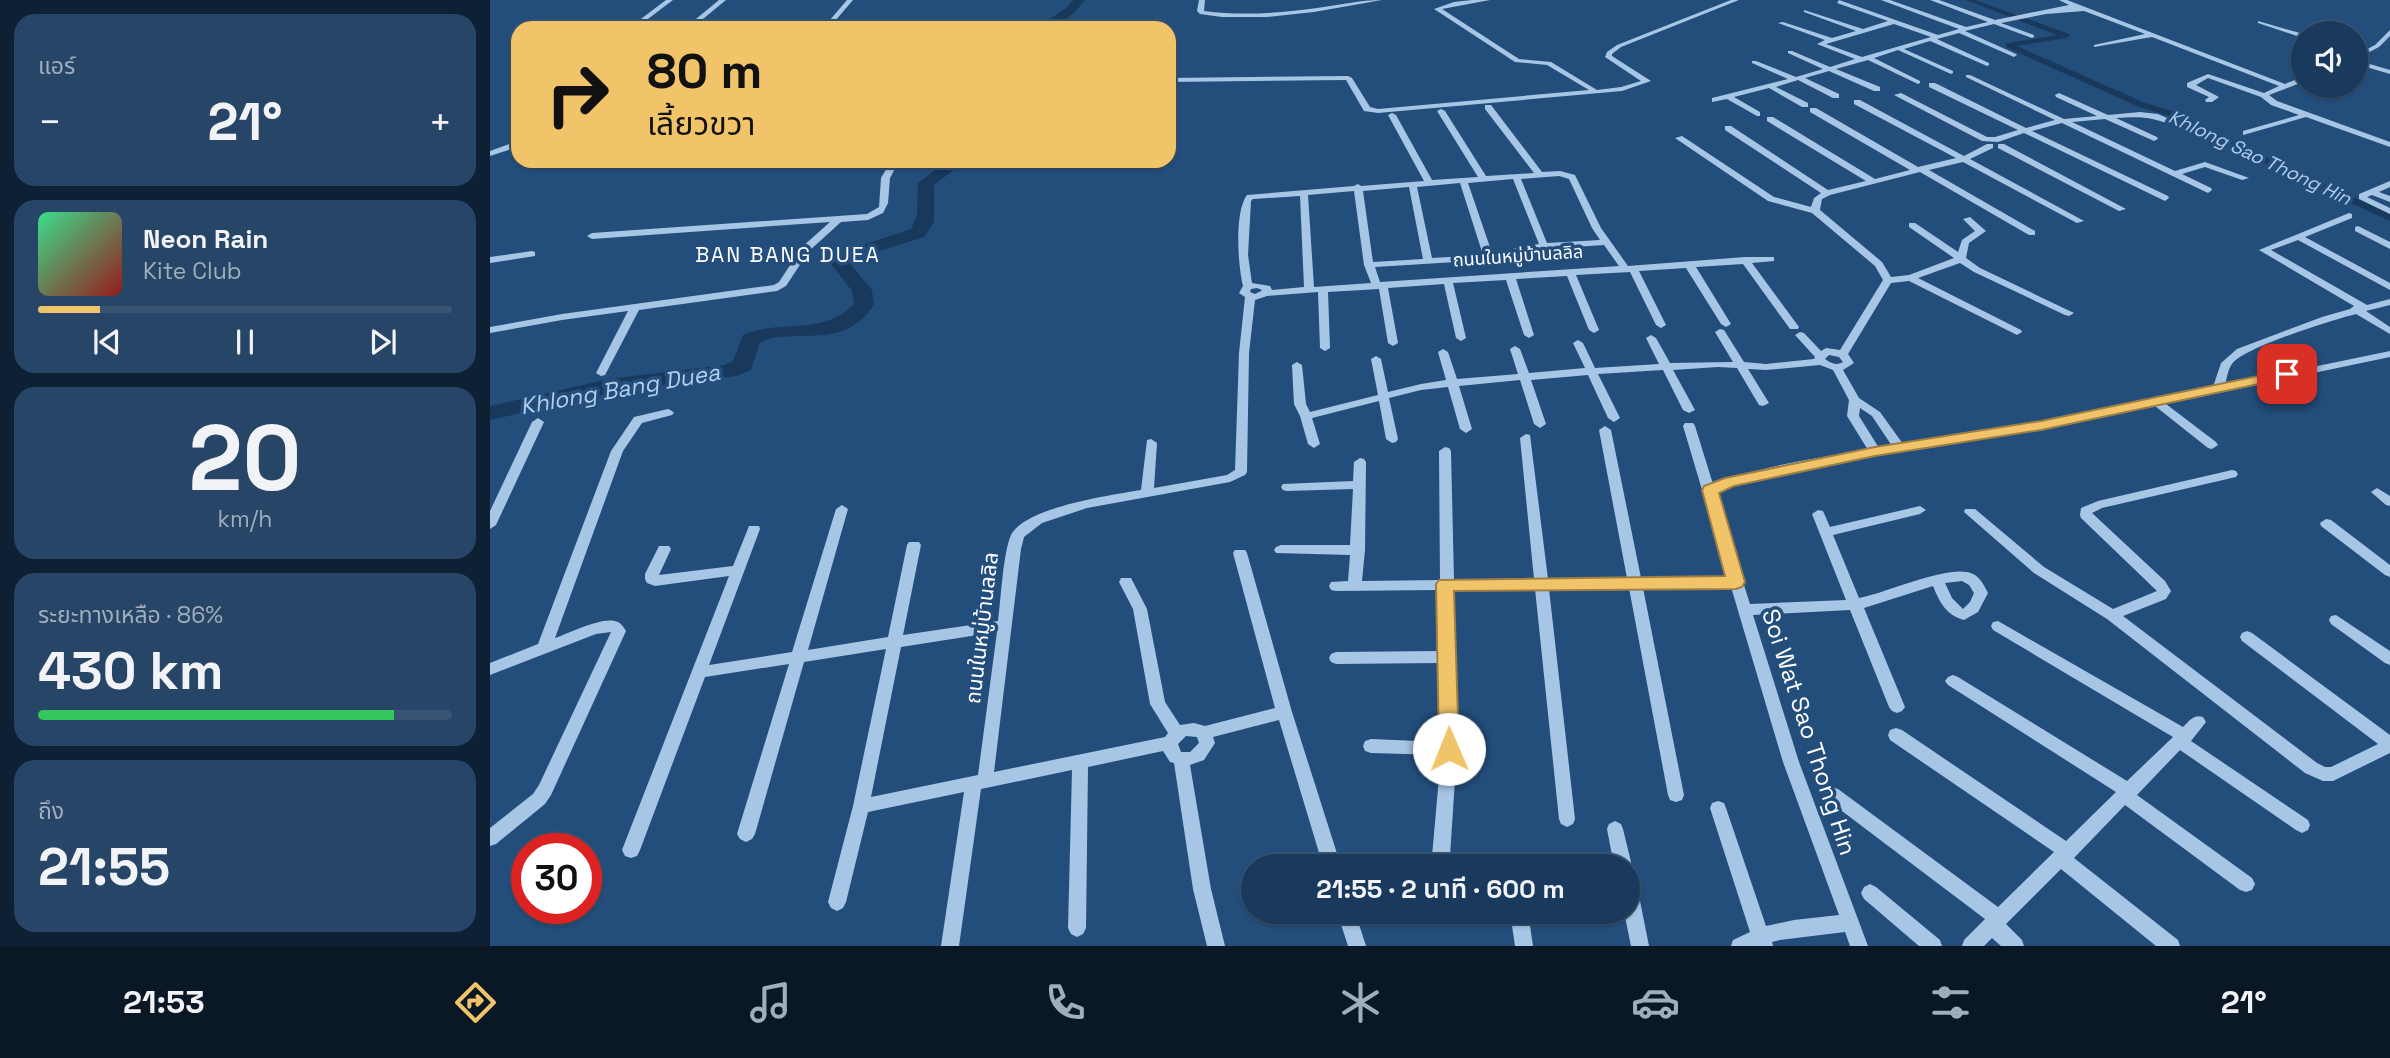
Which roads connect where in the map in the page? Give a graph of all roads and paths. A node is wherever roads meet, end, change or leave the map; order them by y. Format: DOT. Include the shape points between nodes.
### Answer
graph roads {
  1 [pos="670,0"];
  2 [pos="723,0"];
  3 [pos="850,0"];
  4 [pos="1202,0"];
  5 [pos="1379,0"];
  6 [pos="1484,0"];
  7 [pos="1736,0"];
  8 [pos="1884,0"];
  9 [pos="1933,0"];
  10 [pos="2064,1"];
  11 [pos="1451,2"];
  12 [pos="1839,2"];
  13 [pos="2076,6"];
  14 [pos="2084,9"];
  15 [pos="1807,11"];
  16 [pos="2046,12"];
  17 [pos="2022,13"];
  18 [pos="642,21"];
  19 [pos="697,21"];
  20 [pos="832,21"];
  21 [pos="1992,21"];
  22 [pos="1893,22"];
  23 [pos="2260,22"];
  24 [pos="1781,23"];
  25 [pos="1962,30"];
  26 [pos="1863,31"];
  27 [pos="2291,32"];
  28 [pos="2390,32"];
  29 [pos="2152,35"];
  30 [pos="2032,36"];
  31 [pos="1935,38"];
  32 [pos="1831,40"];
  33 [pos="2095,46"];
  34 [pos="1900,49"];
  35 [pos="2368,50"];
  36 [pos="1790,52"];
  37 [pos="2014,55"];
  38 [pos="1867,59"];
  39 [pos="2368,59"];
  40 [pos="2368,61"];
  41 [pos="1755,62"];
  42 [pos="1986,64"];
  43 [pos="2390,65"];
  44 [pos="1834,68"];
  45 [pos="1951,72"];
  46 [pos="2390,72"];
  47 [pos="1968,76"];
  48 [pos="1797,79"];
  49 [pos="1176,80"];
  50 [pos="1918,82"];
  51 [pos="2291,84"];
  52 [pos="1932,85"];
  53 [pos="1770,86"];
  54 [pos="2285,86"];
  55 [pos="1877,89"];
  56 [pos="1595,92"];
  57 [pos="1898,95"];
  58 [pos="2059,95"];
  59 [pos="2263,95"];
  60 [pos="1836,96"];
  61 [pos="1728,97"];
  62 [pos="1715,100"];
  63 [pos="2209,100"];
  64 [pos="1857,103"];
  65 [pos="1488,107"];
  66 [pos="1441,111"];
  67 [pos="1757,114"];
  68 [pos="1391,115"];
  69 [pos="2306,115"];
  70 [pos="2110,118"];
  71 [pos="1770,119"];
  72 [pos="2062,121"];
  73 [pos="2176,124"];
  74 [pos="1728,128"];
  75 [pos="2025,130"];
  76 [pos="2246,132"];
  77 [pos="1679,138"];
  78 [pos="2154,139"];
  79 [pos="1987,142"];
  80 [pos="1999,143"];
  81 [pos="2390,145"];
  82 [pos="511,146"];
  83 [pos="490,154"];
  84 [pos="1963,159"];
  85 [pos="892,168"];
  86 [pos="1919,169"];
  87 [pos="1539,174"];
  88 [pos="2175,174"];
  89 [pos="1516,176"];
  90 [pos="1483,178"];
  91 [pos="2245,178"];
  92 [pos="1463,179"];
  93 [pos="1428,181"];
  94 [pos="1873,181"];
  95 [pos="1412,183"];
  96 [pos="2390,184"];
  97 [pos="1358,187"];
  98 [pos="2208,190"];
  99 [pos="2372,191"];
  100 [pos="1304,192"];
  101 [pos="1827,193"];
  102 [pos="2165,198"];
  103 [pos="2390,199"];
  104 [pos="2122,209"];
  105 [pos="1815,211"];
  106 [pos="2390,211"];
  107 [pos="2349,216"];
  108 [pos="1966,219"];
  109 [pos="837,221"];
  110 [pos="2080,221"];
  111 [pos="1912,225"];
  112 [pos="2358,229"];
  113 [pos="2032,233"];
  114 [pos="592,236"];
  115 [pos="2302,239"];
  116 [pos="1607,242"];
  117 [pos="1544,246"];
  118 [pos="2390,246"];
  119 [pos="532,254"];
  120 [pos="1488,257"];
  121 [pos="1771,259"];
  122 [pos="1961,259"];
  123 [pos="490,260"];
  124 [pos="1745,260"];
  125 [pos="1428,261"];
  126 [pos="1689,264"];
  127 [pos="1369,265"];
  128 [pos="1630,269"];
  129 [pos="1571,274"];
  130 [pos="1510,277"];
  131 [pos="1910,278"];
  132 [pos="1888,280"];
  133 [pos="1448,281"];
  134 [pos="1380,285"];
  135 [pos="2390,287"];
  136 [pos="1323,289"];
  137 [pos="1309,290"];
  138 [pos="1249,292"];
  139 [pos="2390,302"];
  140 [pos="635,307"];
  141 [pos="2359,308"];
  142 [pos="2068,313"];
  143 [pos="1661,326"];
  144 [pos="1723,328"];
  145 [pos="490,330"];
  146 [pos="1594,330"];
  147 [pos="1797,331"];
  148 [pos="2390,331"];
  149 [pos="2017,332"];
  150 [pos="1529,335"];
  151 [pos="1461,338"];
  152 [pos="1651,338"];
  153 [pos="1393,343"];
  154 [pos="1578,343"];
  155 [pos="1325,348"];
  156 [pos="1515,349"];
  157 [pos="1443,352"];
  158 [pos="1843,354"];
  159 [pos="2390,354"];
  160 [pos="1376,359"];
  161 [pos="1821,359"];
  162 [pos="1297,365"];
  163 [pos="1666,366"];
  164 [pos="1740,366"];
  165 [pos="1837,368"];
  166 [pos="1593,371"];
  167 [pos="601,373"];
  168 [pos="1525,377"];
  169 [pos="1451,383"];
  170 [pos="2218,388"];
  171 [pos="1382,397"];
  172 [pos="1855,400"];
  173 [pos="2157,401"];
  174 [pos="1763,403"];
  175 [pos="1689,410"];
  176 [pos="668,413"];
  177 [pos="1306,416"];
  178 [pos="538,422"];
  179 [pos="1540,424"];
  180 [pos="1689,426"];
  181 [pos="1466,429"];
  182 [pos="1526,438"];
  183 [pos="1392,439"];
  184 [pos="1151,443"];
  185 [pos="1314,443"];
  186 [pos="2212,445"];
  187 [pos="1900,448"];
  188 [pos="1445,451"];
  189 [pos="1875,452"];
  190 [pos="1360,462"];
  191 [pos="2232,474"];
  192 [pos="1358,485"];
  193 [pos="1287,487"];
  194 [pos="1710,490"];
  195 [pos="2376,492"];
  196 [pos="1147,493"];
  197 [pos="2390,502"];
  198 [pos="842,509"];
  199 [pos="1920,510"];
  200 [pos="1970,512"];
  201 [pos="1818,514"];
  202 [pos="2326,523"];
  203 [pos="490,524"];
  204 [pos="754,529"];
  205 [pos="1826,532"];
  206 [pos="914,545"];
  207 [pos="664,548"];
  208 [pos="1281,550"];
  209 [pos="1358,550"];
  210 [pos="1240,554"];
  211 [pos="738,570"];
  212 [pos="2390,572"];
  213 [pos="1126,582"];
  214 [pos="1736,582"];
  215 [pos="1938,582"];
  216 [pos="1542,583"];
  217 [pos="1635,583"];
  218 [pos="1445,584"];
  219 [pos="1355,585"];
  220 [pos="1336,586"];
  221 [pos="1853,605"];
  222 [pos="1744,610"];
  223 [pos="2112,615"];
  224 [pos="2336,620"];
  225 [pos="1005,625"];
  226 [pos="1998,626"];
  227 [pos="2247,637"];
  228 [pos="893,643"];
  229 [pos="545,646"];
  230 [pos="800,657"];
  231 [pos="1447,657"];
  232 [pos="1336,658"];
  233 [pos="2390,659"];
  234 [pos="490,669"];
  235 [pos="700,672"];
  236 [pos="1953,681"];
  237 [pos="1897,707"];
  238 [pos="1284,712"];
  239 [pos="2198,722"];
  240 [pos="1204,733"];
  241 [pos="1896,735"];
  242 [pos="1174,738"];
  243 [pos="2182,739"];
  244 [pos="2390,745"];
  245 [pos="1371,746"];
  246 [pos="1449,749"];
  247 [pos="1181,759"];
  248 [pos="1080,761"];
  249 [pos="979,783"];
  250 [pos="1832,794"];
  251 [pos="2128,794"];
  252 [pos="1676,795"];
  253 [pos="861,806"];
  254 [pos="1718,808"];
  255 [pos="1567,820"];
  256 [pos="2302,825"];
  257 [pos="1615,829"];
  258 [pos="746,834"];
  259 [pos="490,838"];
  260 [pos="631,850"];
  261 [pos="1328,854"];
  262 [pos="1441,854"];
  263 [pos="1620,854"];
  264 [pos="2065,855"];
  265 [pos="2246,884"];
  266 [pos="1870,893"];
  267 [pos="837,902"];
  268 [pos="1850,923"];
  269 [pos="1996,923"];
  270 [pos="1350,924"];
  271 [pos="1521,924"];
  272 [pos="1636,924"];
  273 [pos="1077,928"];
  274 [pos="1762,940"];
  275 [pos="950,946"];
  276 [pos="1216,946"];
  277 [pos="1357,946"];
  278 [pos="1524,946"];
  279 [pos="1640,946"];
  280 [pos="1740,946"];
  281 [pos="1859,946"];
  282 [pos="1933,946"];
  283 [pos="1971,946"];
  284 [pos="2015,946"];
  285 [pos="2171,946"];
  1 -- 18 [label="street"];
  2 -- 19 [label="street"];
  3 -- 20 [label="street"];
  4 -- 5 [label="street" via="1202,13 1235,15 1310,11"];
  6 -- 11 [label="street"];
  7 -- 56 [label="street" via="1619,46 1607,55 1647,81"];
  8 -- 25 [label="street"];
  9 -- 21 [label="street"];
  10 -- 13 [label="street"];
  10 -- 17 [label="street"];
  11 -- 56 [label="street" via="1437,9 1517,61 1549,63"];
  12 -- 22 [label="street"];
  13 -- 14 [label="street"];
  13 -- 16 [label="street"];
  14 -- 16 [label="street"];
  14 -- 29 [label="street"];
  15 -- 26 [label="street"];
  16 -- 17 [label="street"];
  17 -- 21 [label="street"];
  21 -- 25 [label="street"];
  21 -- 30 [label="street"];
  22 -- 26 [label="street"];
  22 -- 31 [label="street"];
  23 -- 27 [label="street"];
  24 -- 32 [label="street"];
  25 -- 31 [label="street"];
  25 -- 37 [label="street"];
  26 -- 32 [label="street"];
  28 -- 35 [label="street"];
  29 -- 33 [label="street"];
  29 -- 54 [label="street"];
  31 -- 34 [label="street"];
  31 -- 42 [label="street"];
  32 -- 38 [label="street" via="1821,44"];
  34 -- 38 [label="street"];
  34 -- 45 [label="street"];
  36 -- 44 [label="street"];
  38 -- 44 [label="street"];
  38 -- 50 [label="street"];
  39 -- 43 [label="street"];
  40 -- 46 [label="street"];
  41 -- 48 [label="street"];
  44 -- 48 [label="street"];
  44 -- 55 [label="street"];
  47 -- 72 [label="street"];
  48 -- 53 [label="street"];
  48 -- 60 [label="street"];
  49 -- 56 [label="street" via="1348,78 1367,108 1378,111"];
  51 -- 54 [label="street"];
  52 -- 75 [label="street"];
  53 -- 61 [label="street"];
  53 -- 86 [label="street"];
  54 -- 59 [label="street"];
  57 -- 79 [label="street"];
  58 -- 70 [label="street"];
  59 -- 63 [label="street" via="2208,76 2190,85 2215,97"];
  59 -- 69 [label="street"];
  61 -- 62 [label="street"];
  61 -- 67 [label="street"];
  64 -- 84 [label="street"];
  65 -- 87 [label="street"];
  66 -- 90 [label="street"];
  68 -- 93 [label="street"];
  69 -- 76 [label="street"];
  69 -- 81 [label="street"];
  70 -- 72 [label="street"];
  70 -- 73 [label="street" via="2149,114"];
  70 -- 78 [label="street"];
  71 -- 94 [label="street"];
  72 -- 75 [label="street"];
  72 -- 88 [label="street"];
  74 -- 101 [label="street"];
  75 -- 80 [label="street"];
  75 -- 102 [label="street"];
  77 -- 105 [label="street" via="1771,199"];
  79 -- 80 [label="street"];
  79 -- 84 [label="street"];
  80 -- 104 [label="street"];
  82 -- 83 [label="street"];
  84 -- 86 [label="street"];
  84 -- 110 [label="street"];
  85 -- 109 [label="street" via="884,183 882,210"];
  86 -- 94 [label="street"];
  86 -- 113 [label="street"];
  87 -- 89 [label="street"];
  87 -- 116 [label="street" via="1572,177"];
  88 -- 91 [label="street" via="2205,164"];
  88 -- 98 [label="street"];
  89 -- 90 [label="street"];
  89 -- 117 [label="street"];
  90 -- 92 [label="street"];
  92 -- 93 [label="street"];
  92 -- 120 [label="street"];
  93 -- 95 [label="street"];
  94 -- 101 [label="street"];
  95 -- 97 [label="street"];
  95 -- 125 [label="street"];
  96 -- 99 [label="street"];
  97 -- 100 [label="street"];
  97 -- 127 [label="street"];
  99 -- 103 [label="street"];
  99 -- 106 [label="street" via="2362,199"];
  100 -- 137 [label="street"];
  100 -- 138 [label="street" via="1259,195 1247,201 1243,260"];
  101 -- 105 [label="street" via="1818,198"];
  105 -- 132 [label="street" via="1880,264"];
  107 -- 141 [label="street" via="2264,250"];
  108 -- 122 [label="street" via="1981,230 1965,242"];
  109 -- 114 [label="street"];
  109 -- 140 [label="street" via="805,249 777,288"];
  111 -- 122 [label="street"];
  112 -- 118 [label="street"];
  115 -- 135 [label="street"];
  116 -- 117 [label="street"];
  116 -- 128 [label="street"];
  117 -- 120 [label="street"];
  119 -- 123 [label="street"];
  120 -- 125 [label="street"];
  121 -- 124 [label="street, ถนนในหมู่บ้านลลิล"];
  122 -- 131 [label="street"];
  122 -- 142 [label="street"];
  124 -- 126 [label="street, ถนนในหมู่บ้านลลิล"];
  124 -- 147 [label="street"];
  125 -- 127 [label="street"];
  126 -- 128 [label="street, ถนนในหมู่บ้านลลิล"];
  126 -- 144 [label="street"];
  127 -- 134 [label="street"];
  128 -- 129 [label="street, ถนนในหมู่บ้านลลิล"];
  128 -- 143 [label="street"];
  129 -- 130 [label="street, ถนนในหมู่บ้านลลิล"];
  129 -- 146 [label="street"];
  130 -- 133 [label="street, ถนนในหมู่บ้านลลิล"];
  130 -- 150 [label="street"];
  131 -- 132 [label="street"];
  131 -- 149 [label="street"];
  132 -- 158 [label="street"];
  133 -- 134 [label="street, ถนนในหมู่บ้านลลิล"];
  133 -- 151 [label="street"];
  134 -- 136 [label="street, ถนนในหมู่บ้านลลิล"];
  134 -- 153 [label="street"];
  136 -- 137 [label="street, ถนนในหมู่บ้านลลิล"];
  136 -- 155 [label="street"];
  137 -- 138 [label="street, ถนนในหมู่บ้านลลิล" via="1266,293 1261,285"];
  138 -- 196 [label="street, ถนนในหมู่บ้านลลิล" via="1241,472"];
  139 -- 141 [label="street"];
  140 -- 145 [label="street"];
  140 -- 167 [label="street"];
  141 -- 148 [label="street"];
  141 -- 170 [label="street" via="2241,351 2227,363"];
  144 -- 164 [label="street"];
  147 -- 161 [label="street"];
  152 -- 163 [label="street"];
  154 -- 166 [label="street"];
  156 -- 168 [label="street"];
  157 -- 169 [label="street"];
  158 -- 161 [label="street" via="1831,351"];
  158 -- 165 [label="street" via="1849,363"];
  159 -- 170 [label="street"];
  160 -- 171 [label="street"];
  161 -- 164 [label="street" via="1790,366"];
  161 -- 165 [label="street"];
  162 -- 177 [label="street" via="1300,404"];
  163 -- 164 [label="street"];
  163 -- 166 [label="street"];
  163 -- 175 [label="street"];
  164 -- 174 [label="street"];
  165 -- 172 [label="street"];
  166 -- 168 [label="street"];
  166 -- 217 [label="street" via="1610,424"];
  168 -- 169 [label="street"];
  168 -- 179 [label="street"];
  169 -- 171 [label="street"];
  169 -- 181 [label="street"];
  170 -- 173 [label="street"];
  171 -- 177 [label="street"];
  171 -- 183 [label="street"];
  172 -- 187 [label="street" via="1876,414"];
  172 -- 189 [label="street" via="1853,416"];
  173 -- 186 [label="street"];
  173 -- 187 [label="street" via="2041,426"];
  176 -- 229 [label="street" via="638,420 617,451"];
  177 -- 185 [label="street"];
  178 -- 203 [label="street"];
  180 -- 194 [label="street"];
  182 -- 216 [label="street"];
  184 -- 196 [label="street"];
  187 -- 189 [label="street"];
  188 -- 218 [label="street"];
  189 -- 194 [label="street" via="1739,479"];
  190 -- 192 [label="street"];
  191 -- 223 [label="street" via="2086,511 2164,591"];
  192 -- 193 [label="street"];
  192 -- 209 [label="street"];
  194 -- 214 [label="street, Soi Wat Sao Thong Hin"];
  195 -- 197 [label="street"];
  196 -- 225 [label="street, ถนนในหมู่บ้านลลิล" via="1085,504 1023,528 1014,549"];
  198 -- 230 [label="street"];
  199 -- 205 [label="street"];
  200 -- 223 [label="street" via="2039,570"];
  201 -- 205 [label="street"];
  202 -- 212 [label="street"];
  204 -- 211 [label="street"];
  205 -- 221 [label="street"];
  206 -- 228 [label="street"];
  207 -- 211 [label="street" via="652,574 655,581"];
  208 -- 209 [label="street"];
  209 -- 219 [label="street"];
  210 -- 238 [label="street"];
  211 -- 235 [label="street"];
  213 -- 242 [label="street" via="1140,609 1158,704"];
  214 -- 217 [label="street"];
  214 -- 222 [label="street, Soi Wat Sao Thong Hin"];
  215 -- 221 [label="street"];
  216 -- 217 [label="street"];
  216 -- 218 [label="street"];
  216 -- 255 [label="street"];
  217 -- 252 [label="street"];
  218 -- 219 [label="street"];
  218 -- 231 [label="street"];
  219 -- 220 [label="street"];
  221 -- 222 [label="street"];
  221 -- 237 [label="street"];
  222 -- 268 [label="street, Soi Wat Sao Thong Hin" via="1791,762"];
  223 -- 244 [label="street" via="2300,762 2323,774 2333,774"];
  224 -- 233 [label="street"];
  225 -- 228 [label="street"];
  225 -- 249 [label="street, ถนนในหมู่บ้านลลิล"];
  226 -- 243 [label="street"];
  227 -- 244 [label="street"];
  228 -- 230 [label="street"];
  228 -- 253 [label="street"];
  229 -- 234 [label="street"];
  229 -- 259 [label="street" via="594,629 614,626 618,631 545,790"];
  230 -- 235 [label="street"];
  230 -- 258 [label="street"];
  231 -- 232 [label="street"];
  231 -- 246 [label="street"];
  235 -- 260 [label="street"];
  236 -- 251 [label="street"];
  238 -- 240 [label="street"];
  238 -- 261 [label="street"];
  239 -- 243 [label="street"];
  240 -- 242 [label="street" via="1187,729"];
  240 -- 247 [label="street" via="1207,743 1200,754"];
  241 -- 264 [label="street"];
  242 -- 247 [label="street" via="1172,754"];
  242 -- 248 [label="street"];
  243 -- 251 [label="street"];
  243 -- 256 [label="street"];
  245 -- 246 [label="street"];
  246 -- 262 [label="street"];
  247 -- 276 [label="street"];
  248 -- 249 [label="street"];
  248 -- 273 [label="street"];
  249 -- 253 [label="street"];
  249 -- 275 [label="street, ถนนในหมู่บ้านลลิล"];
  250 -- 269 [label="street"];
  251 -- 264 [label="street"];
  251 -- 265 [label="street"];
  253 -- 267 [label="street"];
  254 -- 274 [label="street"];
  257 -- 263 [label="street"];
  264 -- 269 [label="street"];
  264 -- 285 [label="street"];
  266 -- 282 [label="street"];
  268 -- 274 [label="street" via="1794,928"];
  268 -- 281 [label="street, Soi Wat Sao Thong Hin"];
  269 -- 283 [label="street"];
  269 -- 284 [label="street"];
  270 -- 277 [label="street"];
  271 -- 278 [label="street"];
  272 -- 279 [label="street"];
  274 -- 280 [label="street"];
}
